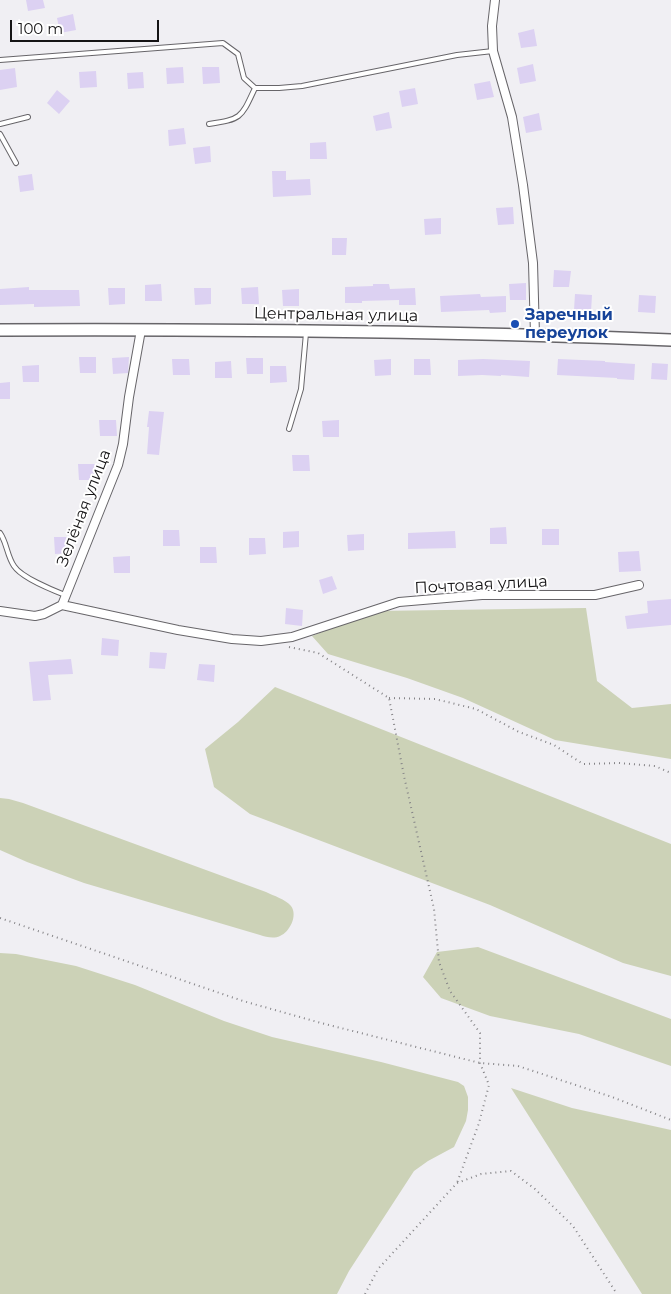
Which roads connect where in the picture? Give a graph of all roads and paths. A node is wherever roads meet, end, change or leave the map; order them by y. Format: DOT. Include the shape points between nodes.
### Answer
graph roads {
  1 [pos="495,0"];
  2 [pos="493,51"];
  3 [pos="0,60"];
  4 [pos="255,88"];
  5 [pos="28,117"];
  6 [pos="0,124"];
  7 [pos="209,124"];
  8 [pos="0,134"];
  9 [pos="16,163"];
  10 [pos="0,330"];
  11 [pos="141,330"];
  12 [pos="306,331"];
  13 [pos="535,335"];
  14 [pos="671,340"];
  15 [pos="289,428"];
  16 [pos="0,534"];
  17 [pos="639,585"];
  18 [pos="65,595"];
  19 [pos="62,606"];
  20 [pos="0,611"];
  21 [pos="290,647"];
  22 [pos="389,698"];
  23 [pos="671,774"];
  24 [pos="0,918"];
  25 [pos="480,1062"];
  26 [pos="671,1120"];
  27 [pos="457,1183"];
  28 [pos="364,1294"];
  29 [pos="617,1294"];
  1 -- 2 [label="street"];
  2 -- 4 [label="lane" via="457,55 302,86"];
  2 -- 13 [label="street" via="512,117 524,185 533,263"];
  3 -- 4 [label="lane" via="223,43 238,54 244,78"];
  4 -- 7 [label="lane" via="242,114 230,121"];
  5 -- 6 [label="lane"];
  8 -- 9 [label="lane"];
  10 -- 11 [label="street, Центральная улица"];
  11 -- 12 [label="street, Центральная улица"];
  11 -- 18 [label="street, Зелёная улица" via="118,465"];
  12 -- 13 [label="street, Центральная улица"];
  12 -- 15 [label="lane" via="302,389"];
  13 -- 14 [label="street, Центральная улица"];
  16 -- 18 [label="lane" via="18,570"];
  17 -- 19 [label="street, Почтовая улица" via="595,595 482,595 399,602 292,637 261,641 178,630"];
  18 -- 19 [label="street, Зелёная улица"];
  19 -- 20 [label="street" via="35,616"];
  21 -- 22 [label="path" via="318,653"];
  22 -- 23 [label="path" via="435,699 476,709 519,732 554,745 583,764 655,766"];
  22 -- 25 [label="path" via="434,909 439,962 450,991 480,1033"];
  24 -- 25 [label="path" via="243,1001"];
  25 -- 26 [label="path" via="518,1066"];
  25 -- 27 [label="path" via="490,1085"];
  27 -- 28 [label="path" via="378,1270"];
  27 -- 29 [label="path" via="481,1174 511,1171 535,1188 573,1226"];
}
